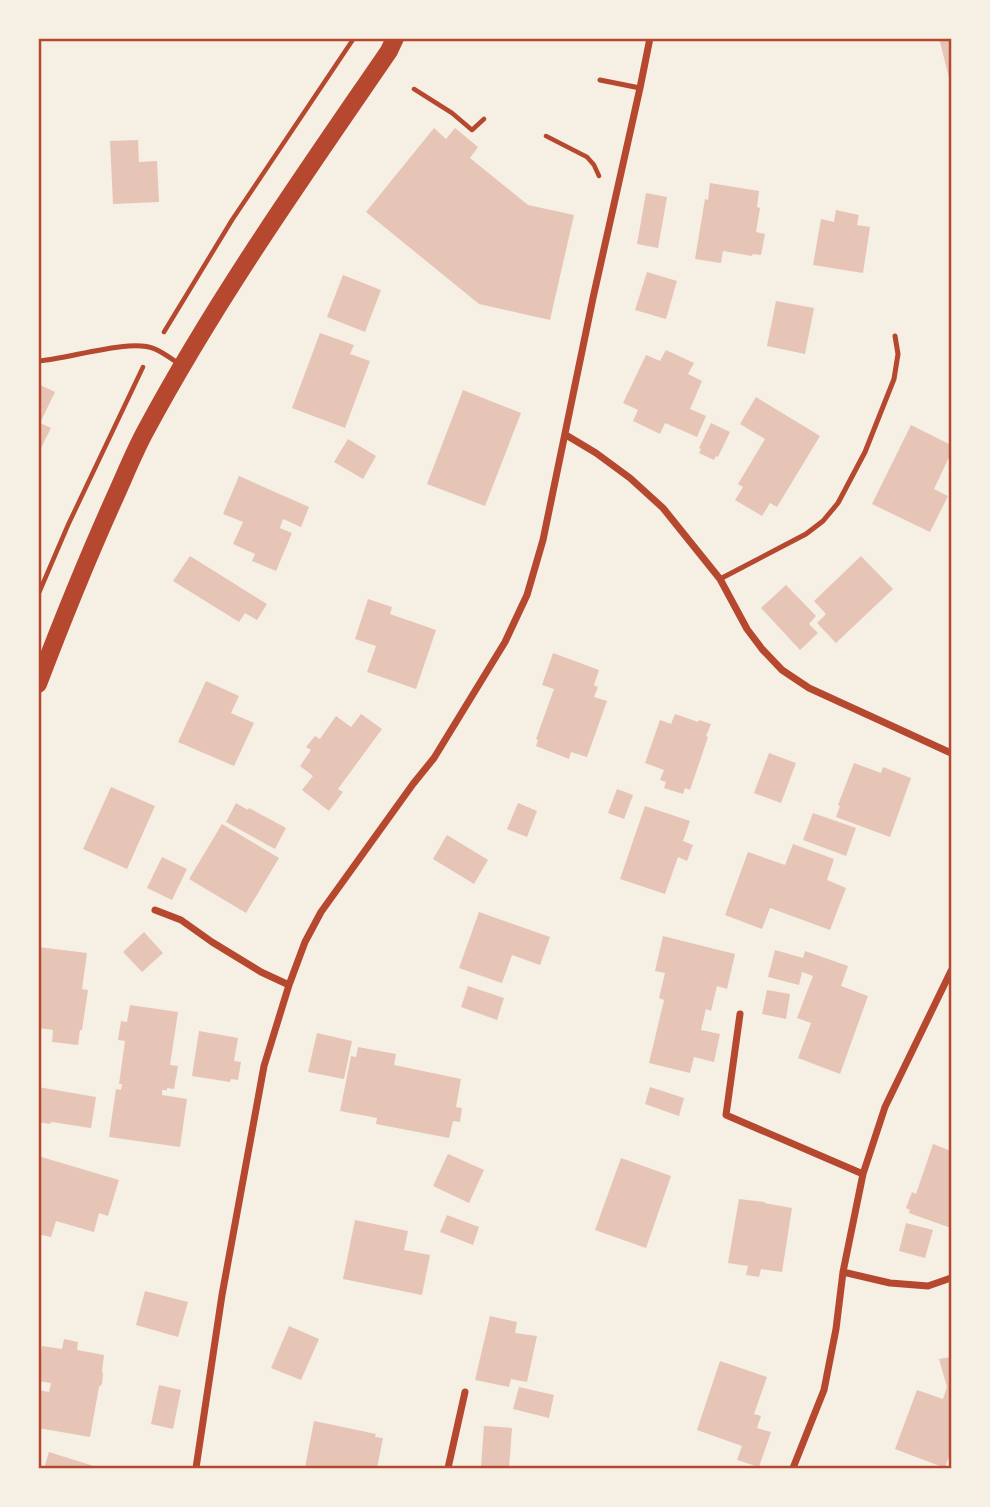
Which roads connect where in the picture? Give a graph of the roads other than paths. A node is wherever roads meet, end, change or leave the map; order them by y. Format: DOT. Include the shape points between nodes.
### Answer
graph roads {
  1 [pos="395,38"];
  2 [pos="650,38"];
  3 [pos="600,80"];
  4 [pos="640,88"];
  5 [pos="895,336"];
  6 [pos="38,361"];
  7 [pos="182,365"];
  8 [pos="566,435"];
  9 [pos="720,579"];
  10 [pos="38,684"];
  11 [pos="951,753"];
  12 [pos="155,910"];
  13 [pos="951,971"];
  14 [pos="289,985"];
  15 [pos="740,1014"];
  16 [pos="863,1174"];
  17 [pos="843,1272"];
  18 [pos="951,1278"];
  19 [pos="465,1392"];
  20 [pos="196,1468"];
  21 [pos="447,1468"];
  22 [pos="793,1468"];
  1 -- 7 [label="main road"];
  2 -- 4 [label="street"];
  3 -- 4 [label="lane"];
  4 -- 8 [label="street"];
  5 -- 9 [label="lane" via="894,379 865,452 838,503 806,534"];
  6 -- 7 [label="lane" via="131,345 154,348"];
  7 -- 10 [label="main road" via="144,433 96,538"];
  8 -- 9 [label="street" via="630,478 663,508"];
  8 -- 14 [label="street" via="540,551 527,595 505,642 434,758 321,912 304,942"];
  9 -- 11 [label="street" via="747,629 782,670 809,688"];
  12 -- 14 [label="street" via="181,920"];
  13 -- 16 [label="street" via="885,1107"];
  14 -- 20 [label="street" via="264,1066"];
  15 -- 16 [label="street" via="726,1115"];
  16 -- 17 [label="street"];
  17 -- 18 [label="street" via="928,1286"];
  17 -- 22 [label="street" via="824,1390"];
  19 -- 21 [label="street"];
}
